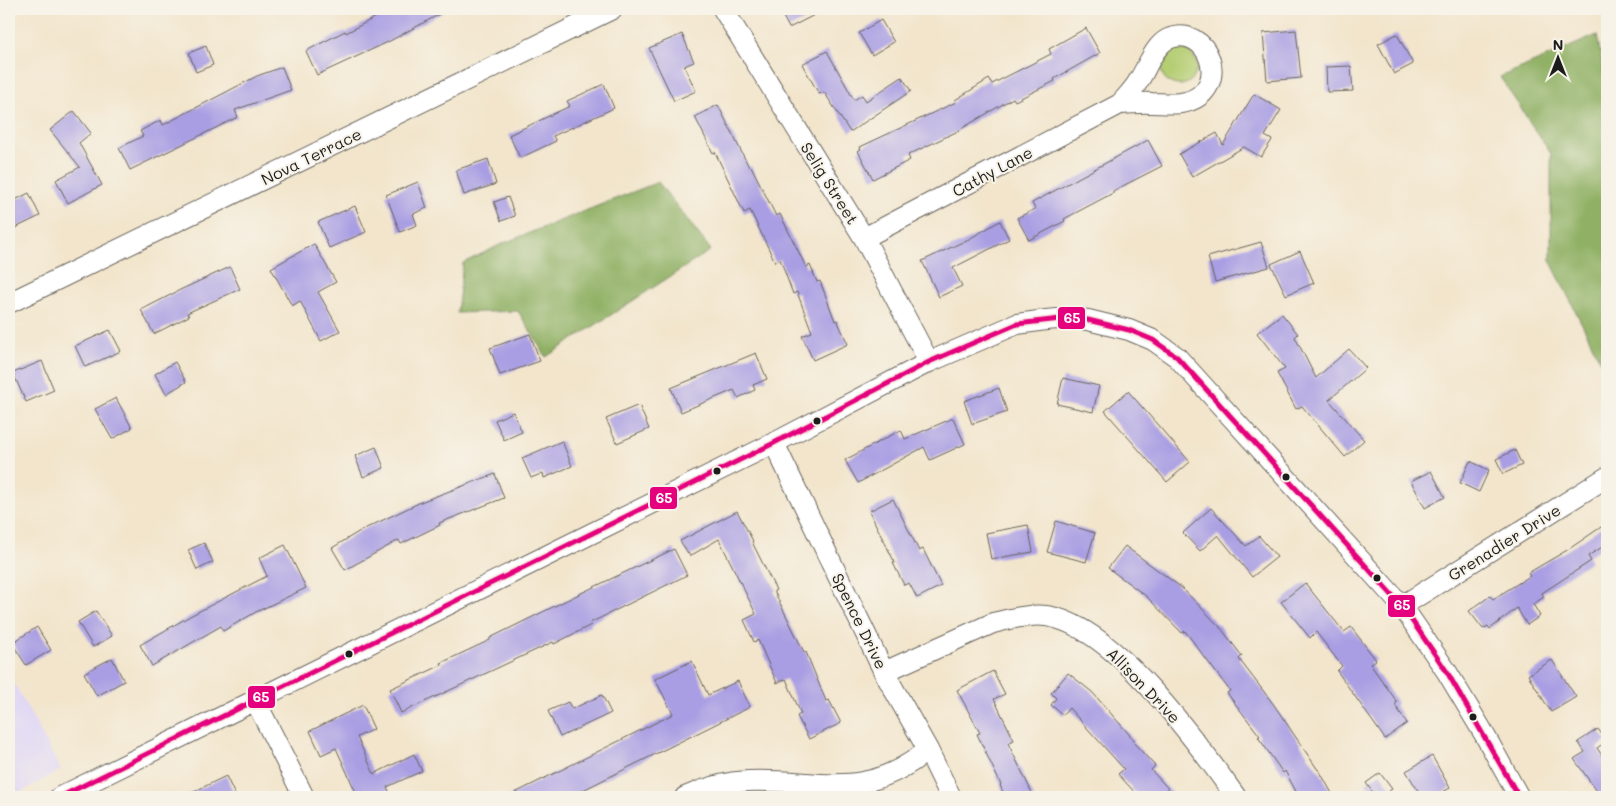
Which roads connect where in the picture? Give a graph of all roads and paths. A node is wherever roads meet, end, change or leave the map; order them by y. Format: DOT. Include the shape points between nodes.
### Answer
graph roads {
  1 [pos="612,9"];
  2 [pos="723,9"];
  3 [pos="1120,104"];
  4 [pos="864,238"];
  5 [pos="9,303"];
  6 [pos="929,362"];
  7 [pos="774,443"];
  8 [pos="1607,477"];
  9 [pos="1402,606"];
  10 [pos="884,672"];
  11 [pos="255,700"];
  12 [pos="928,750"];
  13 [pos="60,797"];
  14 [pos="304,797"];
  15 [pos="685,797"];
  16 [pos="951,797"];
  17 [pos="1236,797"];
  18 [pos="1519,797"];
  1 -- 5 [label="street, Nova Terrace"];
  2 -- 4 [label="street, Selig Street"];
  3 -- 3 [label="street, Cathy Lane" via="1168,104 1186,102 1198,96 1206,89 1211,75 1206,50 1188,38 1168,39 1160,44 1140,80"];
  3 -- 4 [label="street, Cathy Lane"];
  4 -- 6 [label="street, Selig Street"];
  6 -- 7 [label="street"];
  6 -- 9 [label="street" via="1016,324 1046,320 1088,320 1153,340 1177,357"];
  7 -- 10 [label="street, Spence Drive"];
  7 -- 11 [label="street"];
  8 -- 9 [label="street, Grenadier Drive"];
  9 -- 18 [label="street" via="1457,689"];
  10 -- 12 [label="street, Spence Drive"];
  10 -- 17 [label="street, Allison Drive" via="993,623 1044,616 1061,620 1098,640 1123,660 1181,724"];
  11 -- 13 [label="street"];
  11 -- 14 [label="street"];
  12 -- 15 [label="street" via="902,768 862,783 833,786 746,781 713,787"];
  12 -- 16 [label="street, Spence Drive"];
}
